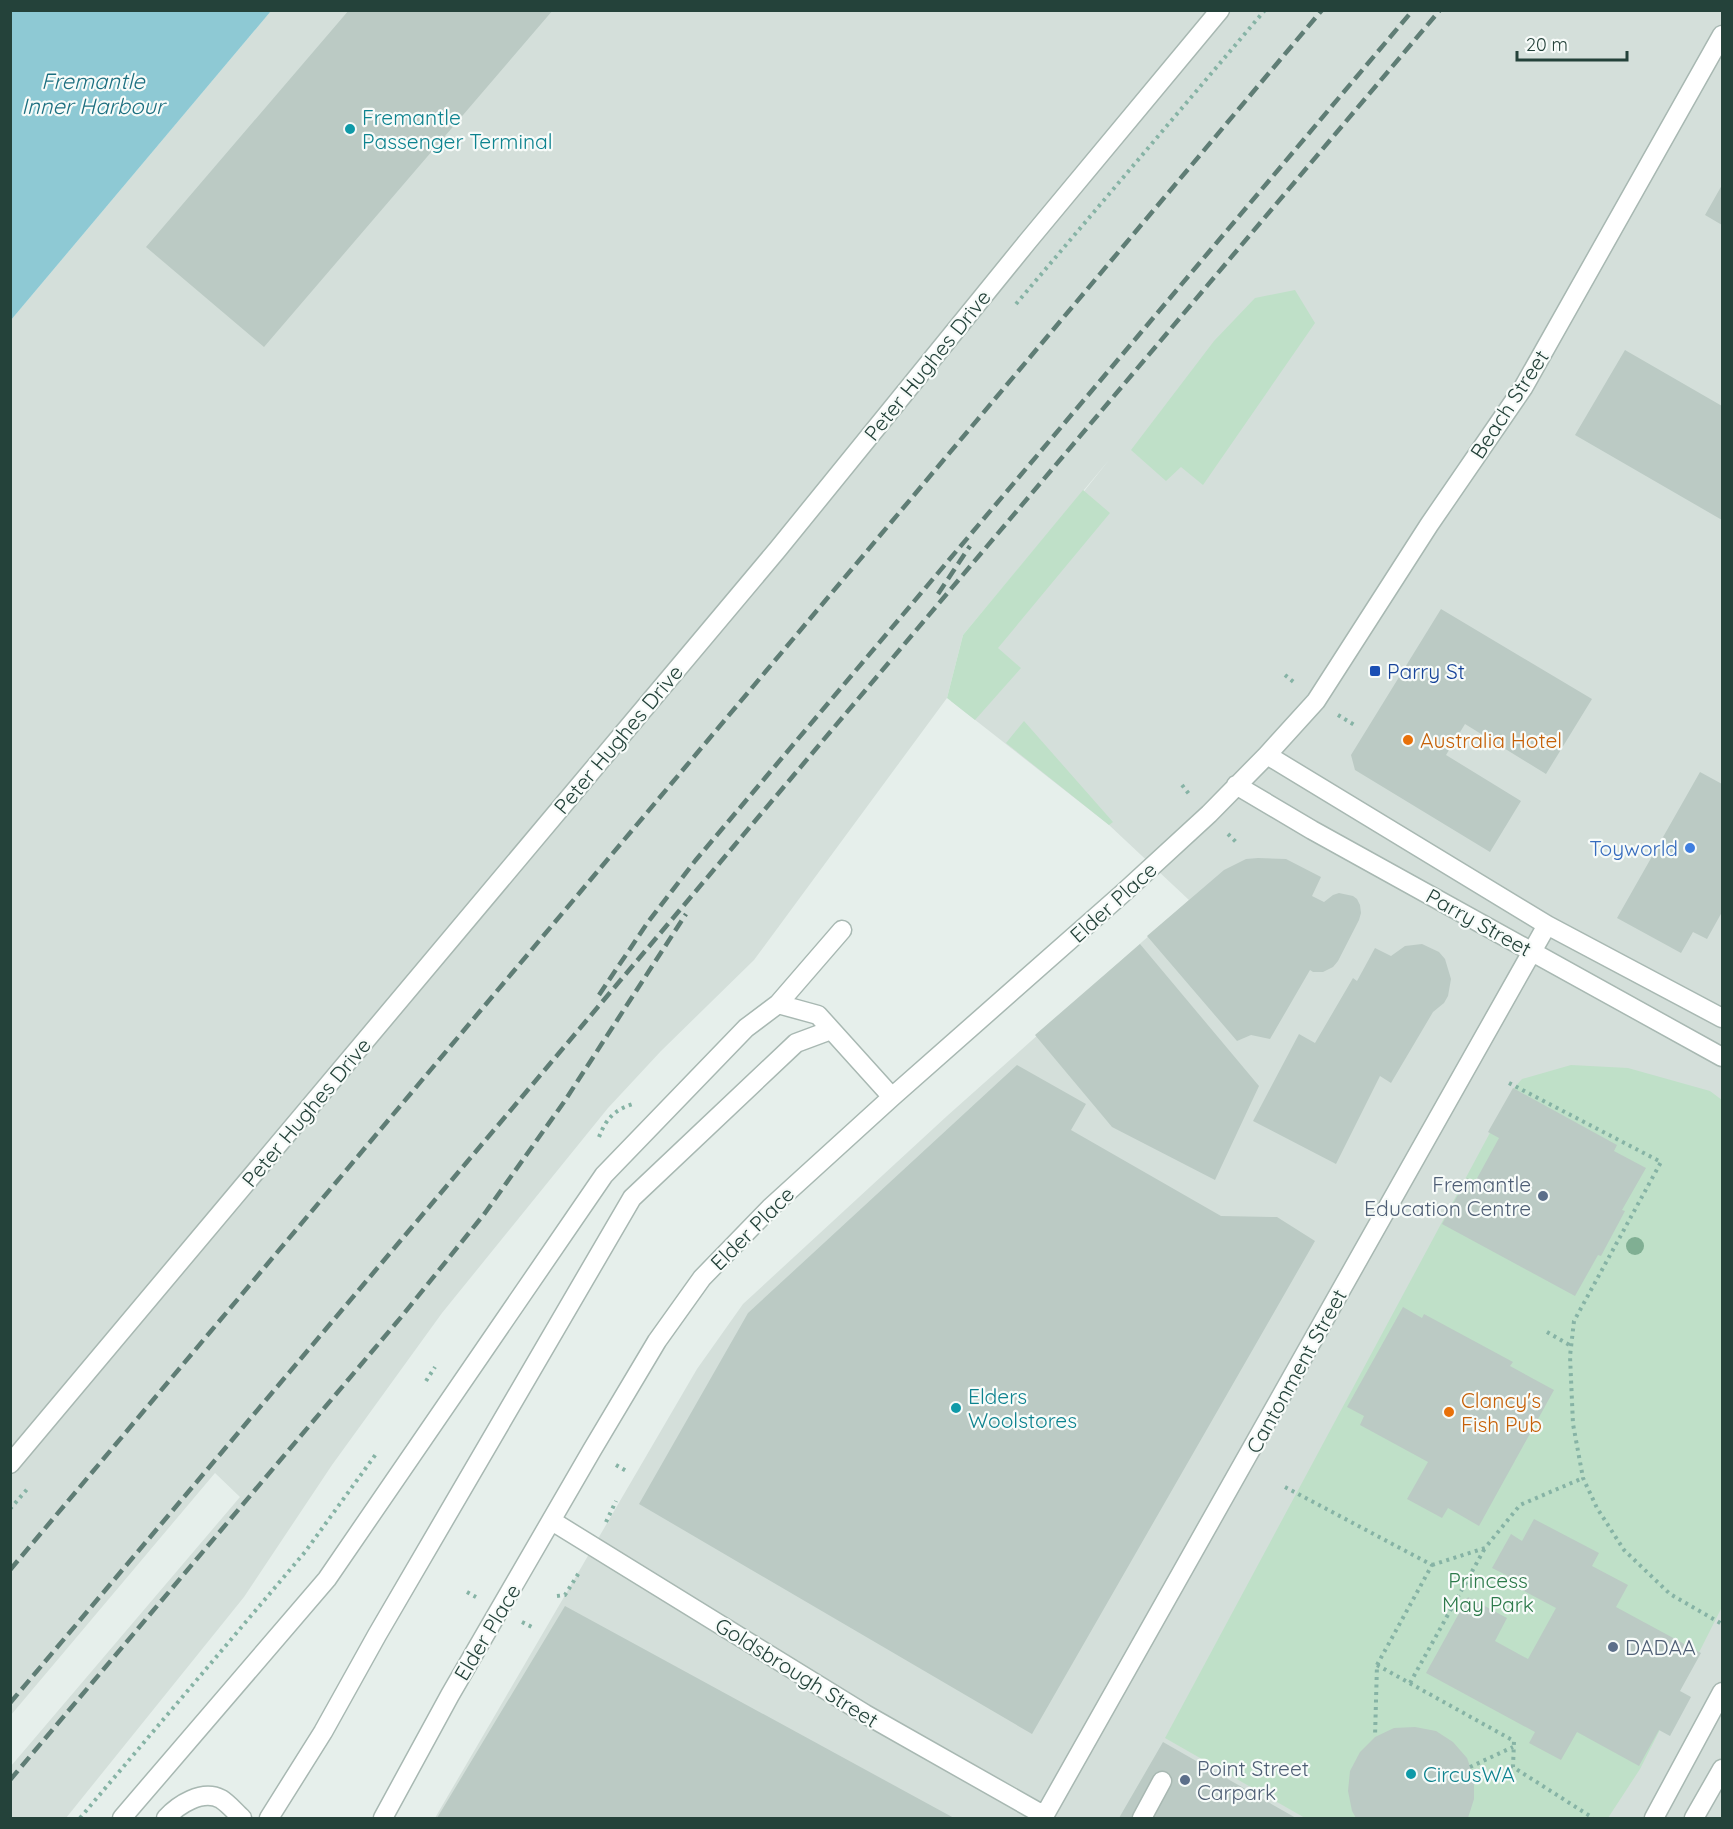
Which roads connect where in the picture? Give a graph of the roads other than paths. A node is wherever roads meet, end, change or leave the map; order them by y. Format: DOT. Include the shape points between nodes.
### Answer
graph roads {
  1 [pos="1220,10"];
  2 [pos="1722,35"];
  3 [pos="1267,755"];
  4 [pos="1236,785"];
  5 [pos="1547,926"];
  6 [pos="842,930"];
  7 [pos="1533,952"];
  8 [pos="778,1004"];
  9 [pos="1701,1006"];
  10 [pos="1722,1006"];
  11 [pos="1722,1018"];
  12 [pos="831,1030"];
  13 [pos="1722,1057"];
  14 [pos="892,1097"];
  15 [pos="10,1464"];
  16 [pos="552,1521"];
  17 [pos="1722,1692"];
  18 [pos="1722,1769"];
  19 [pos="1162,1781"];
  20 [pos="122,1818"];
  21 [pos="166,1818"];
  22 [pos="242,1818"];
  23 [pos="269,1818"];
  24 [pos="383,1818"];
  25 [pos="1044,1818"];
  26 [pos="1142,1818"];
  27 [pos="1654,1818"];
  28 [pos="1694,1818"];
  1 -- 15 [label="street, Peter Hughes Drive" via="778,549"];
  2 -- 3 [label="street, Beach Street" via="1523,388 1316,701"];
  3 -- 4 [label="street, Elder Place"];
  3 -- 5 [label="street, Parry Street"];
  4 -- 7 [label="street, Parry Street"];
  4 -- 14 [label="street, Elder Place" via="1122,894"];
  5 -- 7 [label="street, Cantonment Street"];
  5 -- 9 [label="street, Parry Street"];
  6 -- 8 [label="street"];
  7 -- 13 [label="street, Parry Street"];
  7 -- 25 [label="street, Cantonment Street"];
  8 -- 12 [label="street" via="818,1015"];
  8 -- 20 [label="street" via="746,1028 604,1174 327,1579"];
  9 -- 10 [label="street"];
  9 -- 11 [label="street, Parry Street"];
  12 -- 14 [label="street"];
  12 -- 23 [label="street" via="796,1043 632,1198 323,1732"];
  14 -- 16 [label="street, Elder Place" via="770,1208 702,1278 657,1341"];
  16 -- 24 [label="street, Elder Place"];
  16 -- 25 [label="street, Goldsbrough Street" via="865,1714"];
  17 -- 27 [label="street"];
  18 -- 28 [label="street"];
  19 -- 26 [label="street"];
  21 -- 22 [label="street" via="198,1796 220,1798"];
}
